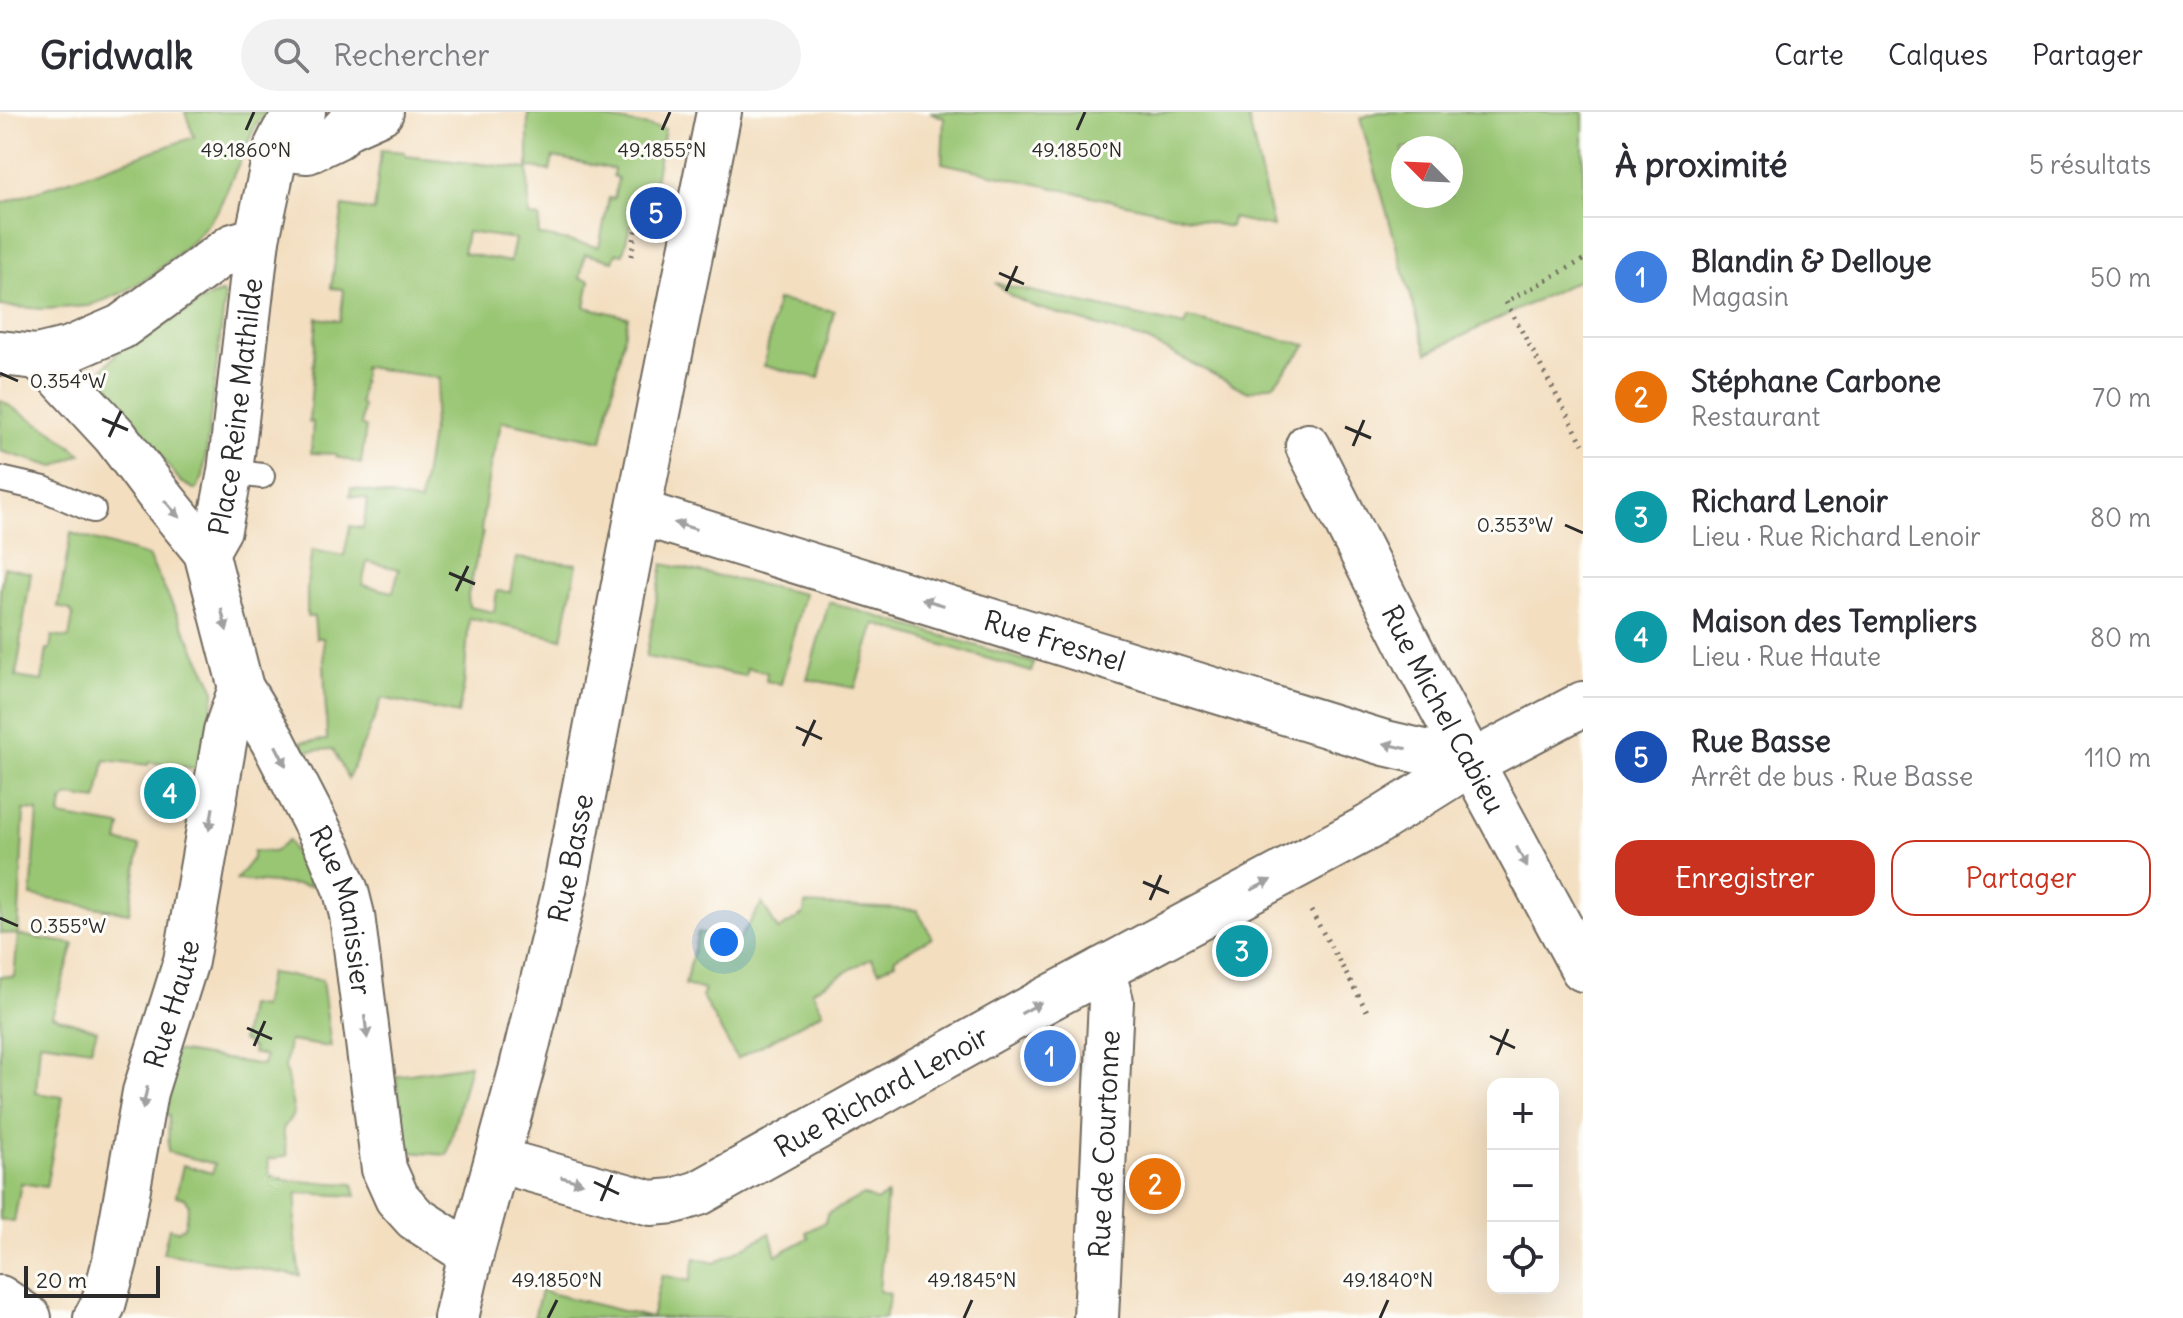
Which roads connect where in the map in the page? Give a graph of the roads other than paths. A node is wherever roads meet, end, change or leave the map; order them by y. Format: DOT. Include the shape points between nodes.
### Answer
graph roads {
  1 [pos="719,112"];
  2 [pos="326,124"];
  3 [pos="257,239"];
  4 [pos="18,355"];
  5 [pos="1308,446"];
  6 [pos="0,479"];
  7 [pos="93,510"];
  8 [pos="638,512"];
  9 [pos="206,552"];
  10 [pos="241,688"];
  11 [pos="1583,704"];
  12 [pos="1471,763"];
  13 [pos="1583,969"];
  14 [pos="1102,970"];
  15 [pos="497,1160"];
  16 [pos="471,1254"];
  17 [pos="0,1298"];
  18 [pos="29,1318"];
  19 [pos="96,1318"];
  20 [pos="456,1318"];
  21 [pos="1096,1318"];
  1 -- 8 [label="street, Rue Basse"];
  2 -- 3 [label="street, Place Reine Mathilde" via="273,160"];
  3 -- 4 [label="street, Place Reine Mathilde" via="233,246 121,327 70,349"];
  3 -- 9 [label="street, Place Reine Mathilde" via="246,474"];
  4 -- 9 [label="street, Place Reine Mathilde, one-way" via="54,370 115,436"];
  5 -- 12 [label="street, Rue Michel Cabieu"];
  6 -- 7 [label="lane" via="44,489"];
  12 -- 8 [label="street, Rue Fresnel, one-way" via="1385,743"];
  8 -- 15 [label="street, Rue Basse" via="565,890"];
  9 -- 10 [label="street, Rue Manissier, one-way"];
  10 -- 16 [label="street, Rue Manissier, one-way" via="273,741 346,891 384,1169 397,1198 415,1218"];
  10 -- 19 [label="street, Rue Haute, one-way" via="226,731 186,961 145,1092 115,1261"];
  11 -- 12 [label="street, Rue Richard Lenoir"];
  12 -- 13 [label="street, Rue Michel Cabieu, one-way"];
  14 -- 12 [label="street, Rue Richard Lenoir, one-way" via="1369,827"];
  15 -- 14 [label="street, Rue Richard Lenoir, one-way" via="651,1203 674,1201 699,1193"];
  14 -- 21 [label="street, Rue de Courtonne" via="1111,1001"];
  15 -- 16 [label="street, Rue Basse"];
  16 -- 20 [label="street, Rue Basse"];
  17 -- 18 [label="street"];
}
